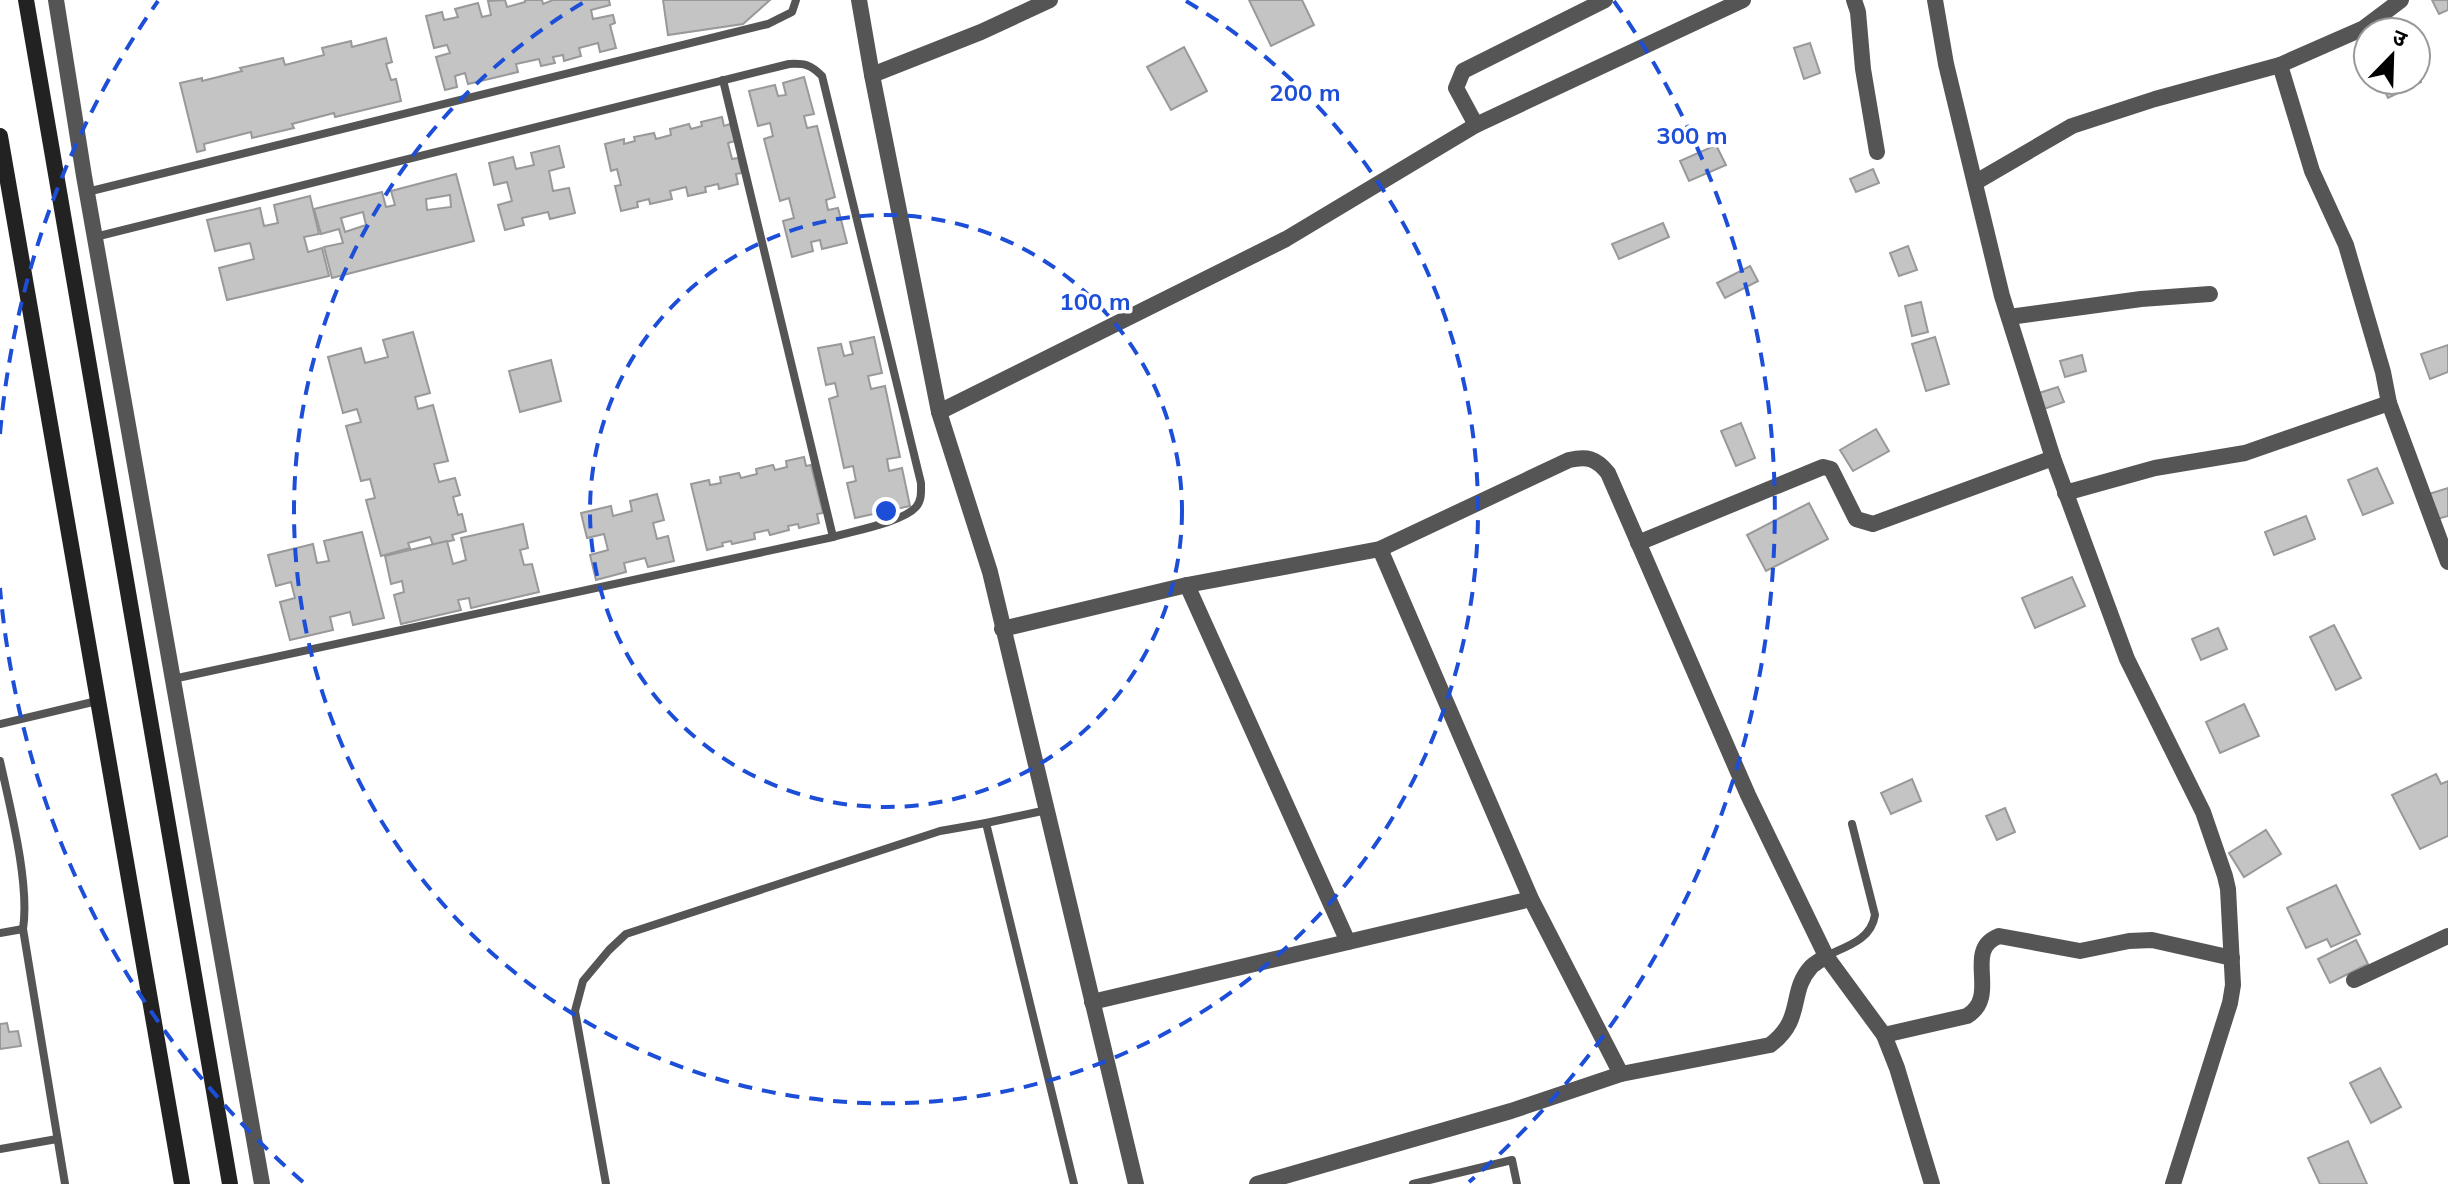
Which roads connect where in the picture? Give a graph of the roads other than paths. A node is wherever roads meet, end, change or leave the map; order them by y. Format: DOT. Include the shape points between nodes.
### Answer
graph roads {
  1 [pos="26,0"];
  2 [pos="56,0"];
  3 [pos="796,0"];
  4 [pos="859,0"];
  5 [pos="1050,0"];
  6 [pos="1605,0"];
  7 [pos="1743,0"];
  8 [pos="1854,0"];
  9 [pos="2401,0"];
  10 [pos="1941,3"];
  11 [pos="2280,65"];
  12 [pos="872,75"];
  13 [pos="723,80"];
  14 [pos="1476,125"];
  15 [pos="0,136"];
  16 [pos="1877,152"];
  17 [pos="1976,182"];
  18 [pos="87,192"];
  19 [pos="95,237"];
  20 [pos="2210,294"];
  21 [pos="2009,317"];
  22 [pos="2389,403"];
  23 [pos="939,412"];
  24 [pos="2053,458"];
  25 [pos="2065,493"];
  26 [pos="833,537"];
  27 [pos="1638,543"];
  28 [pos="1380,549"];
  29 [pos="2448,562"];
  30 [pos="1187,585"];
  31 [pos="1002,629"];
  32 [pos="173,679"];
  33 [pos="97,701"];
  34 [pos="0,724"];
  35 [pos="0,761"];
  36 [pos="1047,810"];
  37 [pos="986,823"];
  38 [pos="1852,824"];
  39 [pos="1531,899"];
  40 [pos="23,929"];
  41 [pos="0,933"];
  42 [pos="2448,936"];
  43 [pos="1348,942"];
  44 [pos="1826,956"];
  45 [pos="2232,958"];
  46 [pos="2354,980"];
  47 [pos="1092,1002"];
  48 [pos="1884,1035"];
  49 [pos="1621,1074"];
  50 [pos="57,1139"];
  51 [pos="0,1149"];
  52 [pos="65,1184"];
  53 [pos="182,1184"];
  54 [pos="230,1184"];
  55 [pos="262,1184"];
  56 [pos="606,1184"];
  57 [pos="1074,1184"];
  58 [pos="1136,1184"];
  59 [pos="1257,1184"];
  60 [pos="1413,1184"];
  61 [pos="1517,1184"];
  62 [pos="1932,1184"];
  63 [pos="2173,1184"];
  1 -- 54 [label="street"];
  2 -- 18 [label="street"];
  3 -- 18 [label="lane" via="792,12 768,24"];
  4 -- 12 [label="street"];
  5 -- 12 [label="street"];
  6 -- 14 [label="street" via="1463,71 1456,88"];
  7 -- 14 [label="street"];
  8 -- 16 [label="street"];
  9 -- 11 [label="street" via="2364,28"];
  10 -- 17 [label="street" via="1946,64"];
  11 -- 17 [label="street" via="2072,126"];
  11 -- 22 [label="street" via="2312,171 2346,245"];
  12 -- 23 [label="street"];
  13 -- 19 [label="lane"];
  13 -- 26 [label="lane"];
  13 -- 26 [label="lane" via="804,63 822,76 917,468 921,496 907,515"];
  14 -- 23 [label="street" via="1286,239"];
  15 -- 33 [label="street"];
  17 -- 21 [label="street"];
  18 -- 19 [label="street"];
  19 -- 32 [label="street"];
  20 -- 21 [label="street"];
  21 -- 24 [label="street"];
  22 -- 25 [label="street" via="2245,453 2155,468"];
  22 -- 29 [label="street"];
  23 -- 31 [label="street" via="990,572"];
  24 -- 25 [label="street"];
  24 -- 27 [label="street" via="1873,524 1856,519 1831,469 1823,467"];
  25 -- 45 [label="street" via="2127,659 2209,826 2228,889"];
  26 -- 32 [label="lane"];
  27 -- 28 [label="street" via="1608,473 1585,456"];
  27 -- 44 [label="street" via="1748,795"];
  28 -- 30 [label="street"];
  28 -- 39 [label="street"];
  30 -- 31 [label="street"];
  30 -- 43 [label="street"];
  31 -- 36 [label="street"];
  32 -- 55 [label="street"];
  33 -- 34 [label="lane"];
  33 -- 53 [label="street"];
  35 -- 40 [label="lane" via="26,912"];
  36 -- 37 [label="lane"];
  36 -- 47 [label="street"];
  37 -- 56 [label="lane" via="940,831 626,934 609,950 583,981 575,1011"];
  37 -- 57 [label="lane"];
  38 -- 44 [label="lane" via="1874,924 1862,938"];
  39 -- 43 [label="street"];
  39 -- 49 [label="street"];
  40 -- 41 [label="lane"];
  40 -- 50 [label="lane"];
  42 -- 46 [label="street"];
  43 -- 47 [label="street"];
  44 -- 48 [label="street"];
  44 -- 49 [label="street" via="1810,968 1790,1026 1770,1045"];
  45 -- 48 [label="street" via="2152,940 2080,951 1999,936 1981,955 1983,996 1975,1012"];
  45 -- 63 [label="street" via="2230,1003"];
  47 -- 58 [label="street"];
  48 -- 62 [label="street"];
  49 -- 59 [label="street"];
  50 -- 51 [label="lane"];
  50 -- 52 [label="lane"];
  60 -- 61 [label="lane" via="1512,1160"];
}
